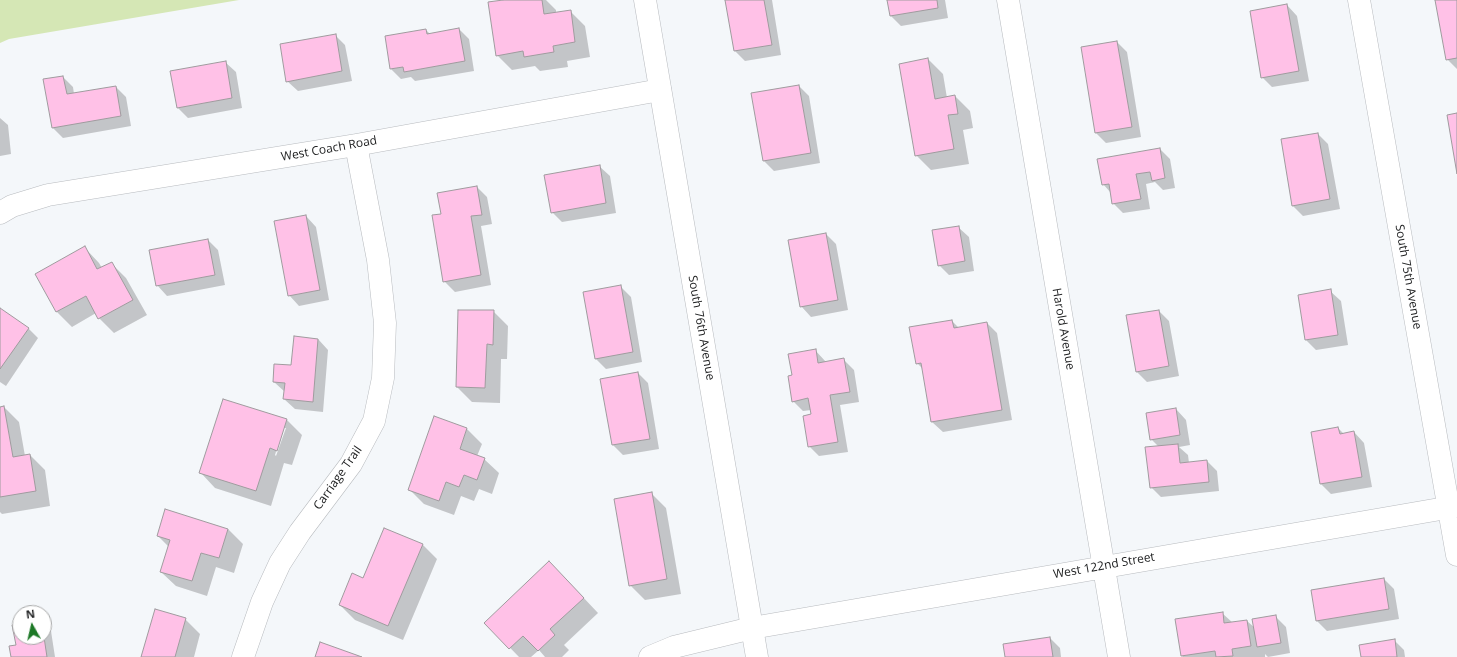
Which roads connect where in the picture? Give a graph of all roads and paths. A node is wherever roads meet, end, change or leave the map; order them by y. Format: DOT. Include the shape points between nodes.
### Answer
graph roads {
  1 [pos="645,0"];
  2 [pos="1008,0"];
  3 [pos="1359,0"];
  4 [pos="660,90"];
  5 [pos="356,145"];
  6 [pos="0,213"];
  7 [pos="1453,507"];
  8 [pos="1457,555"];
  9 [pos="1104,566"];
  10 [pos="752,628"];
  11 [pos="243,657"];
  12 [pos="650,657"];
  13 [pos="757,657"];
  14 [pos="1119,657"];
  1 -- 4 [label="street, South 76th Avenue"];
  2 -- 9 [label="street, Harold Avenue"];
  3 -- 7 [label="street, South 75th Avenue"];
  4 -- 5 [label="street, West Coach Road"];
  4 -- 10 [label="street, South 76th Avenue"];
  5 -- 6 [label="street, West Coach Road" via="48,195 12,206"];
  5 -- 11 [label="street, Carriage Trail" via="378,260 385,323 383,378 374,422 351,464 280,563 262,602"];
  7 -- 8 [label="street, South 75th Avenue"];
  7 -- 9 [label="street, West 122nd Street"];
  9 -- 10 [label="street, West 122nd Street"];
  9 -- 14 [label="street, Harold Avenue"];
  10 -- 12 [label="street, West 122nd Street" via="674,647"];
  10 -- 13 [label="street, South 76th Avenue"];
}
